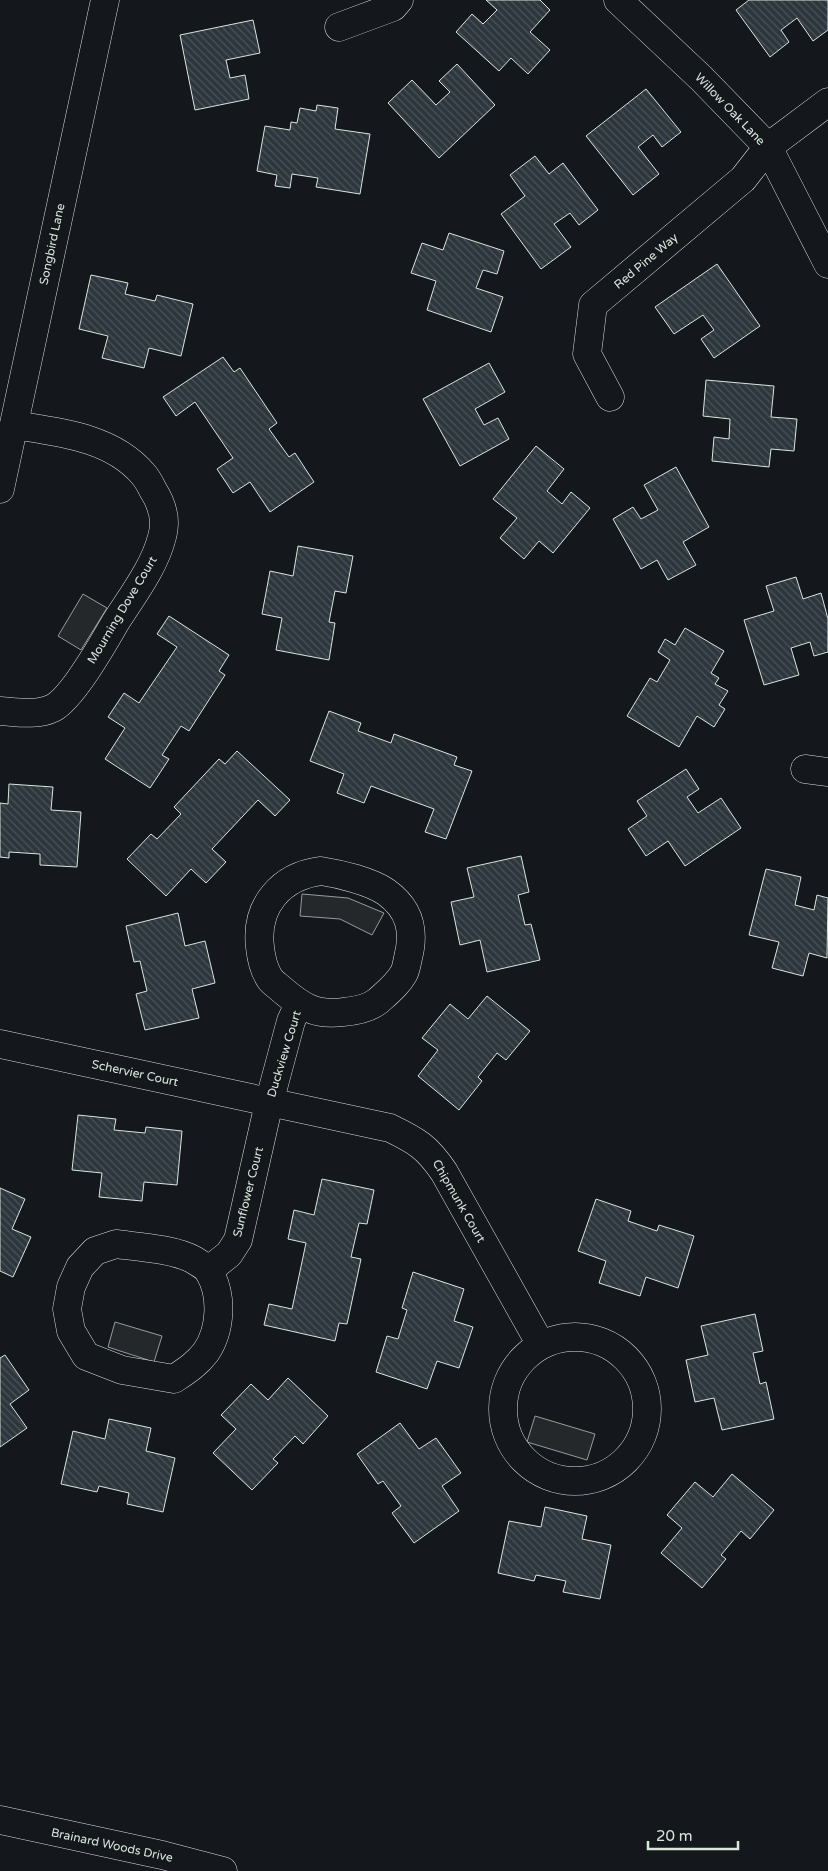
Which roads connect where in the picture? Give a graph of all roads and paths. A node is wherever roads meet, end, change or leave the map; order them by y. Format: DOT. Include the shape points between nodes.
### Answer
graph roads {
  1 [pos="105,0"];
  2 [pos="399,0"];
  3 [pos="618,0"];
  4 [pos="339,27"];
  5 [pos="828,102"];
  6 [pos="768,147"];
  7 [pos="828,264"];
  8 [pos="610,397"];
  9 [pos="14,425"];
  10 [pos="0,489"];
  11 [pos="0,711"];
  12 [pos="299,1004"];
  13 [pos="0,1044"];
  14 [pos="270,1103"];
  15 [pos="209,1270"];
  16 [pos="541,1346"];
  17 [pos="0,1820"];
  18 [pos="223,1871"];
  1 -- 9 [label="street, Songbird Lane"];
  2 -- 4 [label="street" via="393,7"];
  3 -- 6 [label="street, Willow Oak Lane"];
  5 -- 6 [label="street, Red Pine Way"];
  6 -- 7 [label="street, Willow Oak Lane"];
  6 -- 8 [label="street, Red Pine Way" via="744,179 593,305 586,354"];
  9 -- 10 [label="street, Songbird Lane"];
  9 -- 11 [label="street, Mourning Dove Court" via="74,435 126,458 143,474 159,499 164,516 163,534 156,555 66,699 52,709 27,713"];
  12 -- 12 [label="street, Duckview Court" via="333,1014 357,1011 374,1004 393,988 404,972 412,944 410,922 400,905 385,891 343,874 321,871 307,873 288,882 272,896 262,914 258,934 261,957 270,979"];
  12 -- 14 [label="street, Duckview Court"];
  13 -- 14 [label="street, Schervier Court"];
  14 -- 15 [label="street, Sunflower Court" via="238,1240 229,1254"];
  14 -- 16 [label="street, Chipmunk Court" via="390,1128 430,1152"];
  15 -- 15 [label="street" via="193,1260 166,1252 116,1244 95,1251 80,1268 71,1287 67,1309 71,1331 86,1356 122,1370 174,1379 192,1368 206,1352 216,1332 219,1312 217,1290"];
  16 -- 16 [label="street" via="522,1360 509,1380 503,1404 506,1427 515,1449 531,1466 552,1477 576,1481 599,1477 620,1466 635,1450 644,1431 648,1410 644,1388 635,1369 621,1353 603,1342 575,1337 561,1338"];
  17 -- 18 [label="street, Brainard Woods Drive"];
}
